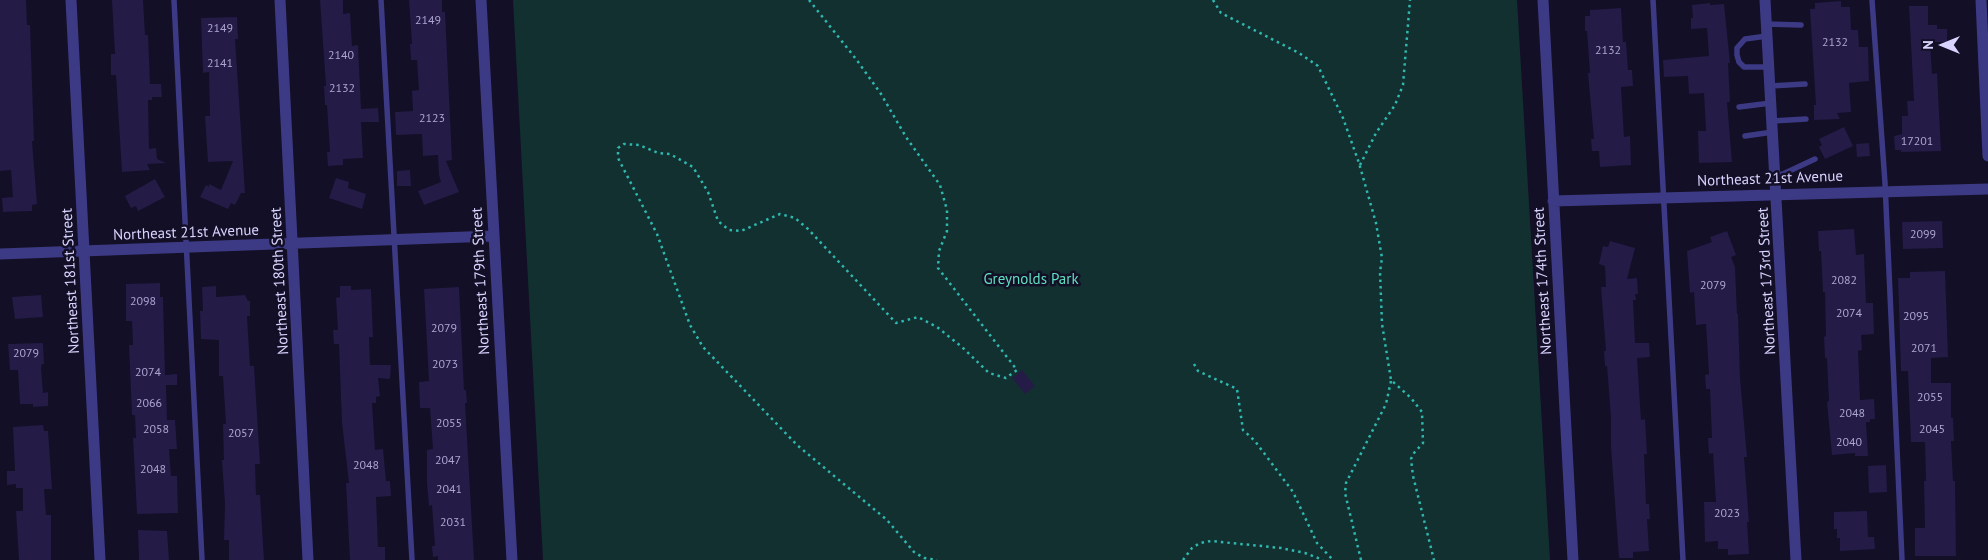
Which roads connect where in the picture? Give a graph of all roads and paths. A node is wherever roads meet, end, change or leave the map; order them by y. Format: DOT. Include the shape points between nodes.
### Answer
graph roads {
  1 [pos="71,0"];
  2 [pos="174,0"];
  3 [pos="280,0"];
  4 [pos="381,0"];
  5 [pos="481,0"];
  6 [pos="809,0"];
  7 [pos="1213,0"];
  8 [pos="1410,0"];
  9 [pos="1543,0"];
  10 [pos="1654,0"];
  11 [pos="1765,0"];
  12 [pos="1872,0"];
  13 [pos="1981,0"];
  14 [pos="1801,25"];
  15 [pos="1766,30"];
  16 [pos="1769,67"];
  17 [pos="1805,84"];
  18 [pos="1770,86"];
  19 [pos="1987,92"];
  20 [pos="1771,103"];
  21 [pos="1739,107"];
  22 [pos="1806,119"];
  23 [pos="1773,127"];
  24 [pos="1745,136"];
  25 [pos="1988,156"];
  26 [pos="1814,159"];
  27 [pos="1360,166"];
  28 [pos="1776,175"];
  29 [pos="1988,190"];
  30 [pos="1884,192"];
  31 [pos="1777,194"];
  32 [pos="1665,197"];
  33 [pos="1554,201"];
  34 [pos="493,236"];
  35 [pos="395,240"];
  36 [pos="293,244"];
  37 [pos="188,248"];
  38 [pos="84,252"];
  39 [pos="0,254"];
  40 [pos="1194,364"];
  41 [pos="1391,380"];
  42 [pos="100,560"];
  43 [pos="202,560"];
  44 [pos="308,560"];
  45 [pos="412,560"];
  46 [pos="512,560"];
  47 [pos="936,560"];
  48 [pos="1183,560"];
  49 [pos="1323,560"];
  50 [pos="1333,560"];
  51 [pos="1360,560"];
  52 [pos="1434,560"];
  53 [pos="1574,560"];
  54 [pos="1683,560"];
  55 [pos="1796,560"];
  56 [pos="1902,560"];
  1 -- 38 [label="street, Northeast 181st Street"];
  2 -- 37 [label="lane"];
  3 -- 36 [label="street, Northeast 180th Street"];
  4 -- 35 [label="lane"];
  5 -- 34 [label="street, Northeast 179th Street"];
  6 -- 47 [label="path" via="876,87 940,185 947,210 947,232 939,251 938,268 1017,370 1006,378 989,373 937,327 918,317 896,323 795,218 780,214 741,231 729,230 718,221 708,192 693,167 670,154 639,145 624,144 618,148 618,158 657,234 690,325 703,347 797,445 887,520 914,552"];
  7 -- 27 [label="path" via="1221,13 1318,66 1343,118"];
  8 -- 27 [label="path" via="1403,85"];
  9 -- 33 [label="street, Northeast 174th Street"];
  10 -- 32 [label="lane"];
  11 -- 15 [label="street, Northeast 173rd Street"];
  12 -- 30 [label="lane"];
  13 -- 19 [label="street"];
  14 -- 15 [label="lane"];
  15 -- 16 [label="street, Northeast 173rd Street"];
  15 -- 16 [label="lane" via="1745,39 1737,48 1737,55 1744,67"];
  16 -- 18 [label="street, Northeast 173rd Street"];
  17 -- 18 [label="lane"];
  18 -- 20 [label="street, Northeast 173rd Street"];
  19 -- 25 [label="street"];
  20 -- 21 [label="lane"];
  20 -- 23 [label="street, Northeast 173rd Street"];
  22 -- 23 [label="lane"];
  23 -- 24 [label="lane"];
  23 -- 28 [label="street, Northeast 173rd Street"];
  26 -- 28 [label="lane"];
  27 -- 41 [label="path" via="1382,258 1382,324"];
  28 -- 31 [label="street, Northeast 173rd Street"];
  29 -- 30 [label="street, Northeast 21st Avenue"];
  30 -- 31 [label="street, Northeast 21st Avenue"];
  30 -- 56 [label="lane"];
  31 -- 32 [label="street, Northeast 21st Avenue"];
  31 -- 55 [label="street, Northeast 173rd Street"];
  32 -- 33 [label="street, Northeast 21st Avenue"];
  32 -- 54 [label="lane"];
  33 -- 53 [label="street, Northeast 174th Street"];
  34 -- 35 [label="street, Northeast 21st Avenue"];
  34 -- 46 [label="street, Northeast 179th Street"];
  35 -- 36 [label="street, Northeast 21st Avenue"];
  35 -- 45 [label="lane"];
  36 -- 37 [label="street, Northeast 21st Avenue"];
  36 -- 44 [label="street, Northeast 180th Street"];
  37 -- 38 [label="street, Northeast 21st Avenue"];
  37 -- 43 [label="lane"];
  38 -- 39 [label="street, Northeast 21st Avenue"];
  38 -- 42 [label="street, Northeast 181st Street"];
  40 -- 50 [label="path" via="1198,371 1237,388 1243,430 1293,492 1317,543"];
  41 -- 51 [label="path" via="1386,404 1346,483"];
  41 -- 52 [label="path" via="1422,412 1423,443 1411,459"];
  48 -- 49 [label="path" via="1192,548 1211,541 1282,548"];
}
